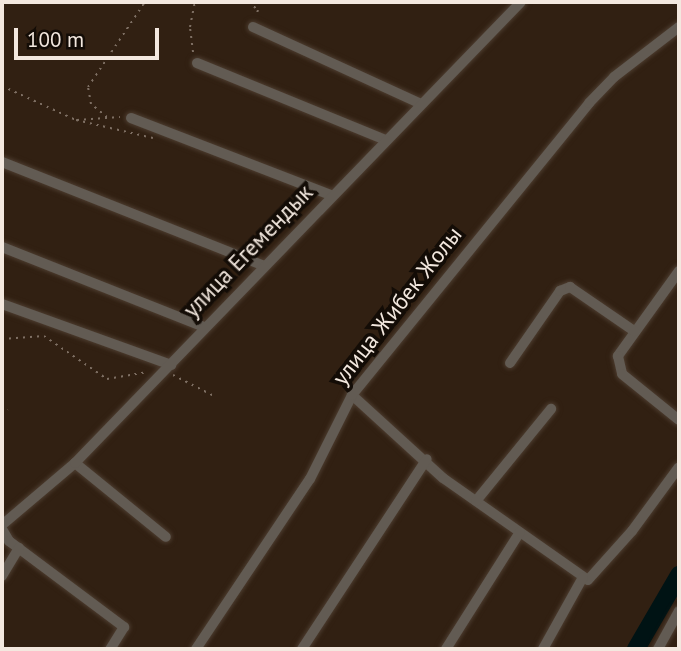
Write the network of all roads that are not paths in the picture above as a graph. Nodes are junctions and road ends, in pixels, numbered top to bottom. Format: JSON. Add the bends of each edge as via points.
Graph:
{"nodes":[{"id":1,"x":521,"y":2,"type":"edge"},
{"id":2,"x":253,"y":27,"type":"road end"},
{"id":3,"x":679,"y":27,"type":"edge"},
{"id":4,"x":197,"y":63,"type":"road end"},
{"id":5,"x":421,"y":104,"type":"junction"},
{"id":6,"x":131,"y":118,"type":"road end"},
{"id":7,"x":386,"y":140,"type":"junction"},
{"id":8,"x":2,"y":162,"type":"edge"},
{"id":9,"x":331,"y":195,"type":"junction"},
{"id":10,"x":2,"y":247,"type":"edge"},
{"id":11,"x":262,"y":265,"type":"junction"},
{"id":12,"x":679,"y":271,"type":"edge"},
{"id":13,"x":2,"y":304,"type":"edge"},
{"id":14,"x":204,"y":327,"type":"junction"},
{"id":15,"x":634,"y":331,"type":"junction"},
{"id":16,"x":510,"y":363,"type":"dead end"},
{"id":17,"x":168,"y":368,"type":"junction"},
{"id":18,"x":352,"y":395,"type":"junction"},
{"id":19,"x":551,"y":409,"type":"dead end"},
{"id":20,"x":679,"y":420,"type":"edge"},
{"id":21,"x":427,"y":459,"type":"junction"},
{"id":22,"x":75,"y":463,"type":"junction"},
{"id":23,"x":679,"y":467,"type":"edge"},
{"id":24,"x":476,"y":501,"type":"junction"},
{"id":25,"x":2,"y":527,"type":"edge"},
{"id":26,"x":520,"y":532,"type":"junction"},
{"id":27,"x":166,"y":537,"type":"dead end"},
{"id":28,"x":19,"y":548,"type":"junction"},
{"id":29,"x":2,"y":576,"type":"edge"},
{"id":30,"x":583,"y":577,"type":"junction"},
{"id":31,"x":679,"y":611,"type":"edge"},
{"id":32,"x":110,"y":649,"type":"edge"},
{"id":33,"x":196,"y":649,"type":"edge"},
{"id":34,"x":302,"y":649,"type":"edge"},
{"id":35,"x":446,"y":649,"type":"edge"},
{"id":36,"x":543,"y":649,"type":"edge"},
{"id":37,"x":657,"y":649,"type":"edge"}],
"edges":[{"from":1,"to":5,"type":"street","name":"улица Егемендык"},
{"from":2,"to":5,"type":"street"},
{"from":3,"to":18,"type":"street","name":"улица Жибек Жолы","via":[[614,77],[589,103]]},
{"from":4,"to":7,"type":"street"},
{"from":5,"to":7,"type":"street","name":"улица Егемендык"},
{"from":6,"to":9,"type":"street"},
{"from":7,"to":9,"type":"street","name":"улица Егемендык"},
{"from":8,"to":11,"type":"street"},
{"from":9,"to":11,"type":"street","name":"улица Егемендык"},
{"from":10,"to":14,"type":"street"},
{"from":11,"to":14,"type":"street","name":"улица Егемендык"},
{"from":12,"to":15,"type":"street"},
{"from":13,"to":17,"type":"street"},
{"from":14,"to":17,"type":"street","name":"улица Егемендык"},
{"from":15,"to":16,"type":"street","via":[[570,287],[560,291]]},
{"from":15,"to":20,"type":"street","via":[[618,356],[622,374]]},
{"from":17,"to":22,"type":"street","name":"улица Егемендык"},
{"from":18,"to":21,"type":"street"},
{"from":18,"to":33,"type":"street","name":"улица Жибек Жолы","via":[[310,480]]},
{"from":19,"to":24,"type":"street"},
{"from":21,"to":24,"type":"street","via":[[443,478]]},
{"from":21,"to":34,"type":"street"},
{"from":22,"to":25,"type":"street","name":"улица Егемендык"},
{"from":22,"to":27,"type":"street"},
{"from":23,"to":30,"type":"street","via":[[632,531],[588,580]]},
{"from":24,"to":26,"type":"street"},
{"from":25,"to":28,"type":"street"},
{"from":26,"to":30,"type":"street"},
{"from":26,"to":35,"type":"street"},
{"from":28,"to":29,"type":"street"},
{"from":28,"to":32,"type":"street","via":[[124,627]]},
{"from":30,"to":36,"type":"street"},
{"from":31,"to":37,"type":"street"}]}
